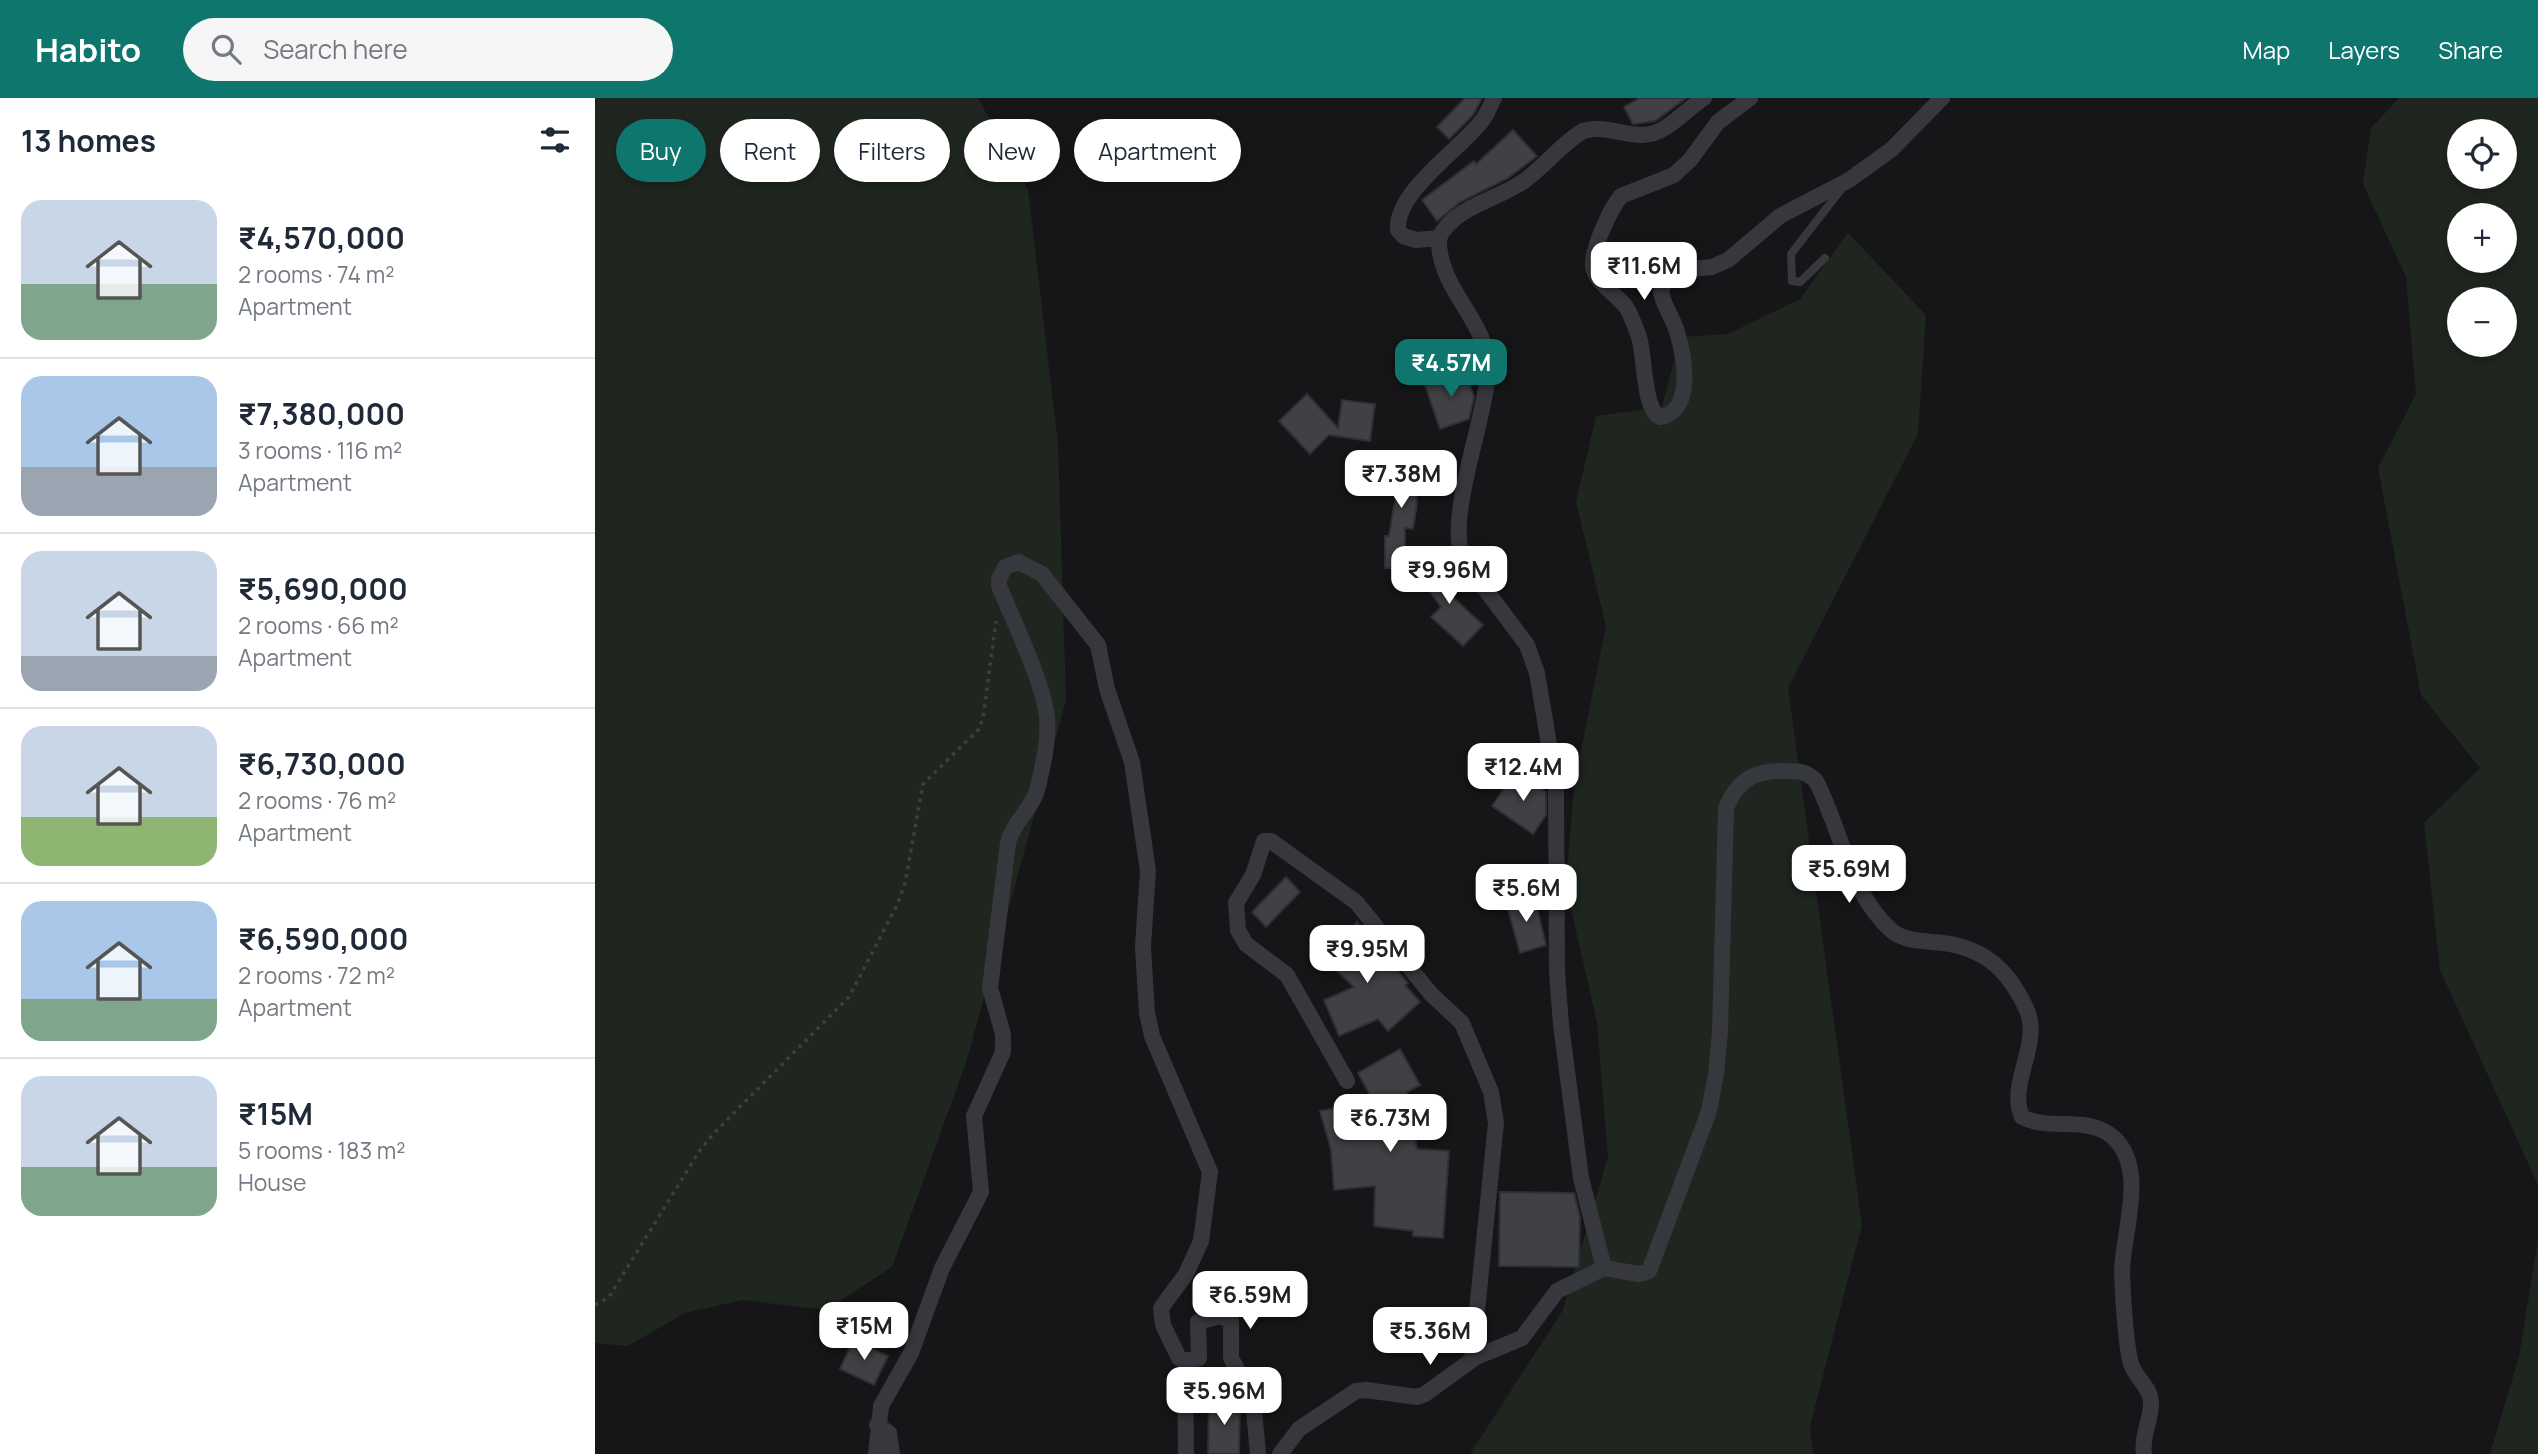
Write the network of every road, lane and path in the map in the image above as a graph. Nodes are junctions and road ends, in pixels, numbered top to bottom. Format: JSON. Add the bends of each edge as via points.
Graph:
{"nodes":[{"id":1,"x":1494,"y":98,"type":"edge"},
{"id":2,"x":1704,"y":98,"type":"edge"},
{"id":3,"x":1750,"y":98,"type":"edge"},
{"id":4,"x":1942,"y":98,"type":"edge"},
{"id":5,"x":1849,"y":180,"type":"junction"},
{"id":6,"x":1439,"y":238,"type":"junction"},
{"id":7,"x":1825,"y":258,"type":"dead end"},
{"id":8,"x":999,"y":586,"type":"junction"},
{"id":9,"x":1347,"y":1081,"type":"dead end"},
{"id":10,"x":1604,"y":1268,"type":"junction"},
{"id":11,"x":595,"y":1305,"type":"edge"},
{"id":12,"x":1472,"y":1360,"type":"junction"},
{"id":13,"x":1185,"y":1361,"type":"junction"},
{"id":14,"x":877,"y":1425,"type":"junction"},
{"id":15,"x":876,"y":1454,"type":"edge"},
{"id":16,"x":892,"y":1454,"type":"edge"},
{"id":17,"x":1186,"y":1454,"type":"edge"},
{"id":18,"x":1258,"y":1454,"type":"edge"},
{"id":19,"x":1280,"y":1454,"type":"edge"},
{"id":20,"x":2144,"y":1454,"type":"edge"}],
"edges":[{"from":1,"to":6,"type":"street","via":[[1480,124],[1400,211],[1403,236]]},
{"from":2,"to":6,"type":"street","via":[[1648,135],[1595,128],[1583,131],[1520,184],[1467,211]]},
{"from":3,"to":5,"type":"street","via":[[1718,121],[1674,175],[1621,196],[1593,260],[1595,273],[1632,319],[1655,415],[1670,415],[1682,402],[1681,351],[1661,292],[1667,275],[1728,260],[1780,216]]},
{"from":4,"to":5,"type":"street","via":[[1892,149]]},
{"from":5,"to":7,"type":"lane","via":[[1791,254],[1792,281],[1800,282]]},
{"from":6,"to":10,"type":"street","via":[[1444,268],[1480,330],[1487,360],[1459,549],[1527,645],[1554,762],[1558,1000],[1581,1178]]},
{"from":8,"to":11,"type":"path","via":[[983,718],[979,729],[923,784],[905,883],[862,975],[835,1014],[707,1141],[609,1297]]},
{"from":8,"to":13,"type":"street","via":[[1000,573],[1009,563],[1030,565],[1091,634],[1132,762],[1148,872],[1143,946],[1147,1013],[1152,1036],[1210,1172],[1196,1253],[1161,1308],[1163,1325],[1179,1358]]},
{"from":8,"to":14,"type":"street","via":[[1048,722],[1033,802],[1008,843],[990,988],[1003,1034],[1003,1052],[974,1110],[982,1172],[979,1200],[942,1268],[929,1311],[881,1406]]},
{"from":9,"to":12,"type":"street","via":[[1287,975],[1246,944],[1238,930],[1236,903],[1253,875],[1264,841],[1272,841],[1356,902],[1431,994],[1462,1023],[1474,1048],[1491,1092],[1496,1123]]},
{"from":10,"to":12,"type":"street","via":[[1557,1291],[1522,1338]]},
{"from":10,"to":20,"type":"street","via":[[1639,1274],[1649,1271],[1709,1111],[1720,1032],[1726,808],[1751,775],[1803,771],[1816,781],[1865,894],[1885,925],[1904,938],[1962,945],[1986,955],[2022,1000],[2031,1022],[2019,1093],[2022,1117],[2095,1126],[2120,1144],[2131,1189],[2122,1274],[2131,1361],[2151,1403]]},
{"from":12,"to":19,"type":"street","via":[[1417,1397],[1356,1391],[1299,1429]]},
{"from":13,"to":17,"type":"street"},
{"from":13,"to":18,"type":"street","via":[[1199,1358],[1198,1321],[1229,1318],[1233,1325],[1231,1358],[1253,1399]]},
{"from":14,"to":15,"type":"street"},
{"from":14,"to":16,"type":"street","via":[[890,1433]]}]}
